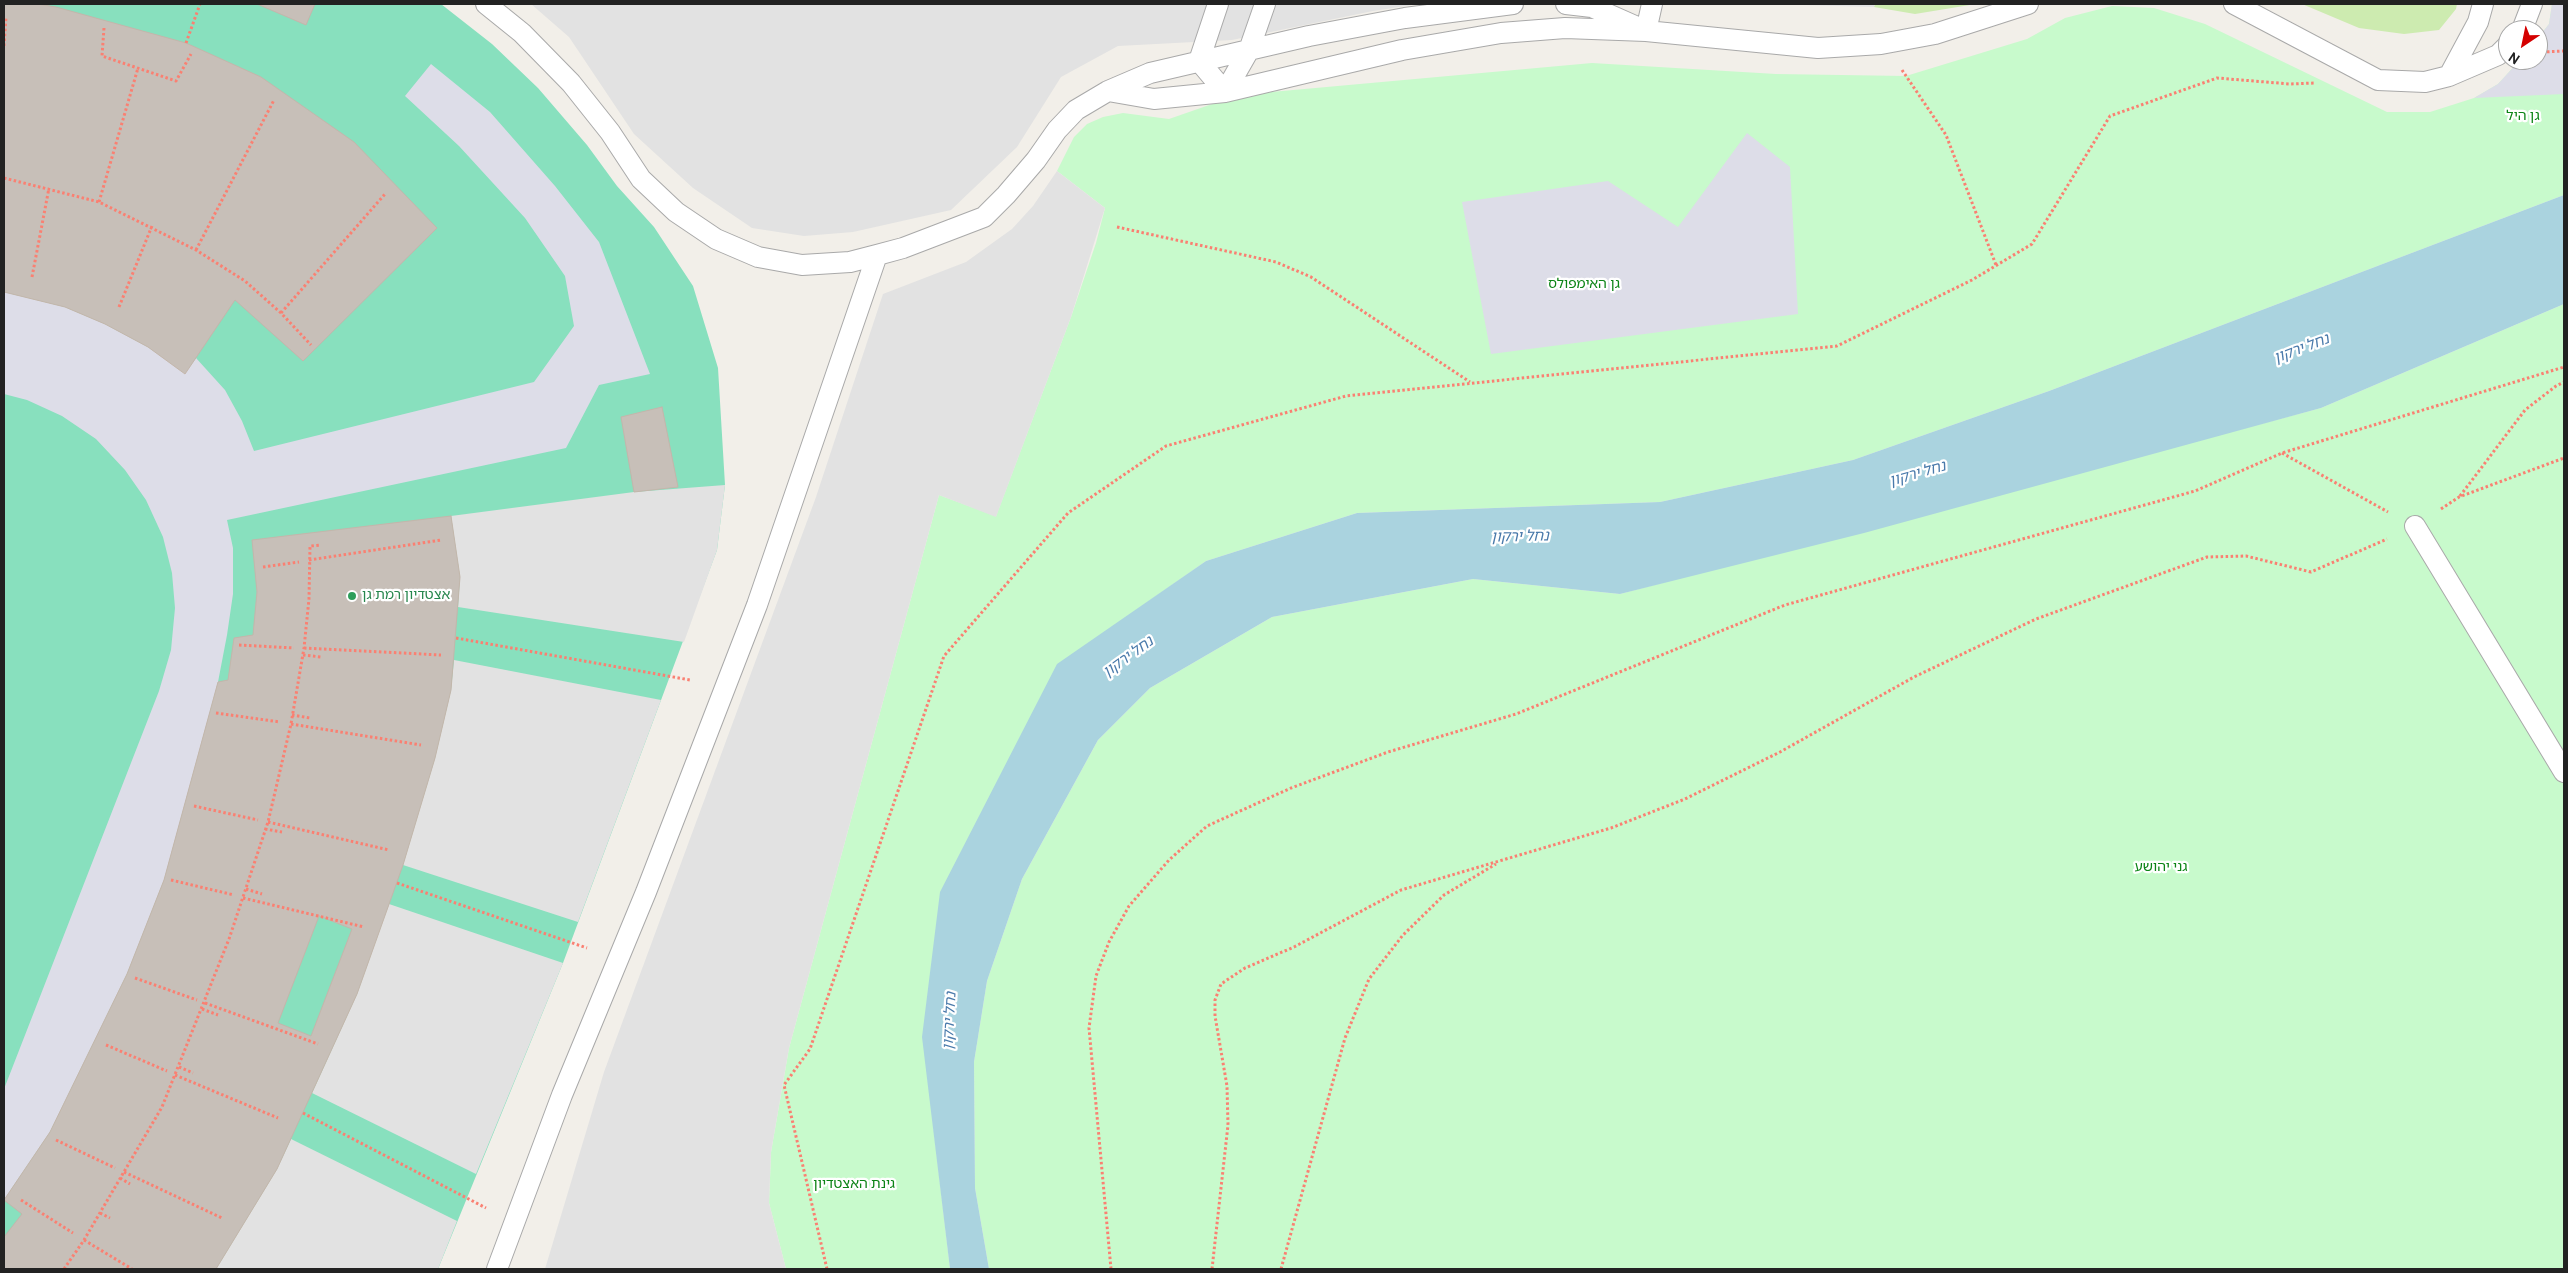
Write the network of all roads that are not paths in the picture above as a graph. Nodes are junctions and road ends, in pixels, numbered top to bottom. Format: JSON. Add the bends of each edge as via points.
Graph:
{"nodes":[{"id":1,"x":486,"y":4,"type":"edge"},
{"id":2,"x":1218,"y":4,"type":"edge"},
{"id":3,"x":1265,"y":4,"type":"edge"},
{"id":4,"x":1513,"y":4,"type":"edge"},
{"id":5,"x":1566,"y":4,"type":"edge"},
{"id":6,"x":1652,"y":4,"type":"edge"},
{"id":7,"x":2028,"y":4,"type":"edge"},
{"id":8,"x":2234,"y":4,"type":"edge"},
{"id":9,"x":2483,"y":4,"type":"edge"},
{"id":10,"x":2532,"y":4,"type":"edge"},
{"id":11,"x":2526,"y":20,"type":"edge"},
{"id":12,"x":1646,"y":32,"type":"junction"},
{"id":13,"x":1249,"y":50,"type":"junction"},
{"id":14,"x":2498,"y":55,"type":"edge"},
{"id":15,"x":1199,"y":61,"type":"junction"},
{"id":16,"x":2449,"y":76,"type":"junction"},
{"id":17,"x":1108,"y":92,"type":"junction"},
{"id":18,"x":1226,"y":92,"type":"junction"},
{"id":19,"x":877,"y":255,"type":"junction"},
{"id":20,"x":2415,"y":526,"type":"road end"},
{"id":21,"x":2564,"y":772,"type":"edge"},
{"id":22,"x":497,"y":1269,"type":"edge"}],
"edges":[{"from":1,"to":19,"type":"lane","via":[[522,33],[571,83],[610,132],[641,180],[676,212],[716,239],[758,256],[802,265],[850,262]]},
{"from":2,"to":15,"type":"lane"},
{"from":3,"to":13,"type":"lane"},
{"from":4,"to":13,"type":"lane","via":[[1404,18]]},
{"from":5,"to":12,"type":"lane","via":[[1592,7]]},
{"from":6,"to":12,"type":"lane"},
{"from":7,"to":12,"type":"lane","via":[[1935,34],[1881,44],[1818,48]]},
{"from":8,"to":16,"type":"lane","via":[[2378,80],[2425,82]]},
{"from":9,"to":16,"type":"lane","via":[[2478,22]]},
{"from":10,"to":11,"type":"lane"},
{"from":12,"to":18,"type":"lane","via":[[1565,28],[1502,33],[1402,50]]},
{"from":13,"to":15,"type":"lane"},
{"from":13,"to":18,"type":"lane"},
{"from":14,"to":16,"type":"lane"},
{"from":15,"to":17,"type":"lane","via":[[1150,73]]},
{"from":15,"to":18,"type":"lane"},
{"from":17,"to":18,"type":"lane","via":[[1154,99]]},
{"from":17,"to":19,"type":"lane","via":[[1076,110],[984,217]]},
{"from":19,"to":22,"type":"lane","via":[[757,605],[646,892],[562,1095]]},
{"from":20,"to":21,"type":"lane"}]}
